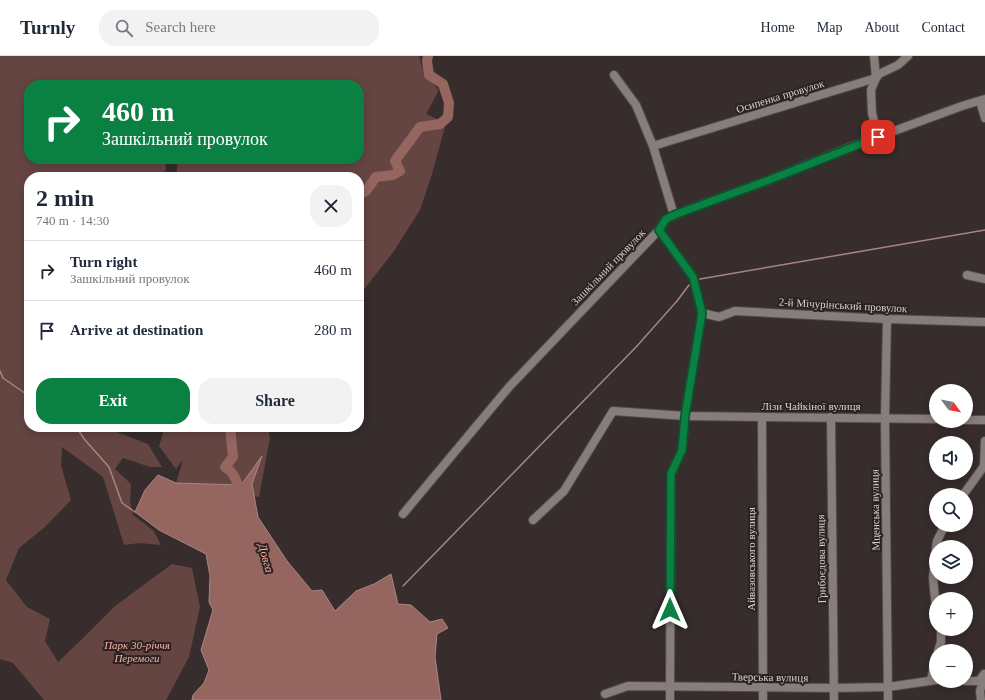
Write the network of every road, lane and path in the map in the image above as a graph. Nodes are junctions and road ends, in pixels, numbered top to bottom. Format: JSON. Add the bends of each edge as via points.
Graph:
{"nodes":[{"id":1,"x":874,"y":56,"type":"edge"},
{"id":2,"x":908,"y":56,"type":"edge"},
{"id":3,"x":614,"y":75,"type":"dead end"},
{"id":4,"x":876,"y":78,"type":"junction"},
{"id":5,"x":982,"y":100,"type":"edge"},
{"id":6,"x":985,"y":118,"type":"edge"},
{"id":7,"x":878,"y":137,"type":"junction"},
{"id":8,"x":653,"y":146,"type":"junction"},
{"id":9,"x":674,"y":215,"type":"junction"},
{"id":10,"x":659,"y":230,"type":"junction"},
{"id":11,"x":967,"y":275,"type":"dead end"},
{"id":12,"x":985,"y":279,"type":"edge"},
{"id":13,"x":702,"y":313,"type":"junction"},
{"id":14,"x":886,"y":319,"type":"junction"},
{"id":15,"x":985,"y":322,"type":"edge"},
{"id":16,"x":685,"y":416,"type":"junction"},
{"id":17,"x":762,"y":417,"type":"junction"},
{"id":18,"x":831,"y":417,"type":"junction"},
{"id":19,"x":885,"y":418,"type":"junction"},
{"id":20,"x":929,"y":419,"type":"edge"},
{"id":21,"x":973,"y":420,"type":"edge"},
{"id":22,"x":985,"y":420,"type":"edge"},
{"id":23,"x":985,"y":442,"type":"edge"},
{"id":24,"x":969,"y":488,"type":"edge"},
{"id":25,"x":403,"y":514,"type":"dead end"},
{"id":26,"x":533,"y":520,"type":"dead end"},
{"id":27,"x":985,"y":674,"type":"edge"},
{"id":28,"x":929,"y":681,"type":"edge"},
{"id":29,"x":973,"y":681,"type":"edge"},
{"id":30,"x":670,"y":686,"type":"junction"},
{"id":31,"x":888,"y":687,"type":"junction"},
{"id":32,"x":763,"y":688,"type":"junction"},
{"id":33,"x":834,"y":688,"type":"junction"},
{"id":34,"x":605,"y":694,"type":"dead end"},
{"id":35,"x":670,"y":700,"type":"edge"},
{"id":36,"x":763,"y":700,"type":"edge"},
{"id":37,"x":834,"y":700,"type":"edge"},
{"id":38,"x":888,"y":700,"type":"edge"},
{"id":39,"x":981,"y":700,"type":"edge"}],
"edges":[{"from":1,"to":4,"type":"street"},
{"from":2,"to":4,"type":"street","name":"Осипенка провулок"},
{"from":3,"to":8,"type":"street","via":[[636,104]]},
{"from":4,"to":7,"type":"street","via":[[870,90]]},
{"from":4,"to":8,"type":"street","name":"Осипенка провулок"},
{"from":5,"to":6,"type":"street"},
{"from":5,"to":7,"type":"street","name":"Зашкільний провулок"},
{"from":7,"to":9,"type":"street","name":"Зашкільний провулок"},
{"from":8,"to":9,"type":"street"},
{"from":9,"to":10,"type":"street","name":"Зашкільний провулок","via":[[666,219]]},
{"from":10,"to":13,"type":"street","via":[[693,277]]},
{"from":10,"to":25,"type":"street","name":"Зашкільний провулок","via":[[509,387]]},
{"from":11,"to":12,"type":"street"},
{"from":13,"to":14,"type":"street","name":"2-й Мічурінський провулок","via":[[719,317],[734,311]]},
{"from":13,"to":16,"type":"street"},
{"from":14,"to":15,"type":"street","name":"2-й Мічурінський провулок"},
{"from":14,"to":19,"type":"street","name":"Мценська вулиця"},
{"from":16,"to":17,"type":"street","name":"Лізи Чайкіної вулиця"},
{"from":16,"to":26,"type":"street","name":"Лізи Чайкіної вулиця","via":[[613,411],[564,491]]},
{"from":16,"to":30,"type":"street","via":[[682,450],[671,474]]},
{"from":17,"to":18,"type":"street","name":"Лізи Чайкіної вулиця"},
{"from":17,"to":32,"type":"street","name":"Айвазовського вулиця"},
{"from":18,"to":19,"type":"street","name":"Лізи Чайкіної вулиця"},
{"from":18,"to":33,"type":"street","name":"Грибоєдова вулиця"},
{"from":19,"to":20,"type":"street","name":"Лізи Чайкіної вулиця"},
{"from":19,"to":31,"type":"street","name":"Мценська вулиця"},
{"from":21,"to":22,"type":"street"},
{"from":23,"to":24,"type":"street","via":[[984,466]]},
{"from":27,"to":29,"type":"street","via":[[979,681]]},
{"from":27,"to":39,"type":"street","via":[[980,691]]},
{"from":28,"to":31,"type":"street","name":"Тверська вулиця"},
{"from":30,"to":32,"type":"street","name":"Тверська вулиця"},
{"from":30,"to":34,"type":"street","name":"Тверська вулиця","via":[[628,686]]},
{"from":30,"to":35,"type":"street"},
{"from":31,"to":33,"type":"street","name":"Тверська вулиця"},
{"from":31,"to":38,"type":"street","name":"Мценська вулиця"},
{"from":32,"to":33,"type":"street","name":"Тверська вулиця"},
{"from":32,"to":36,"type":"street","name":"Айвазовського вулиця"},
{"from":33,"to":37,"type":"street","name":"Грибоєдова вулиця"}]}
